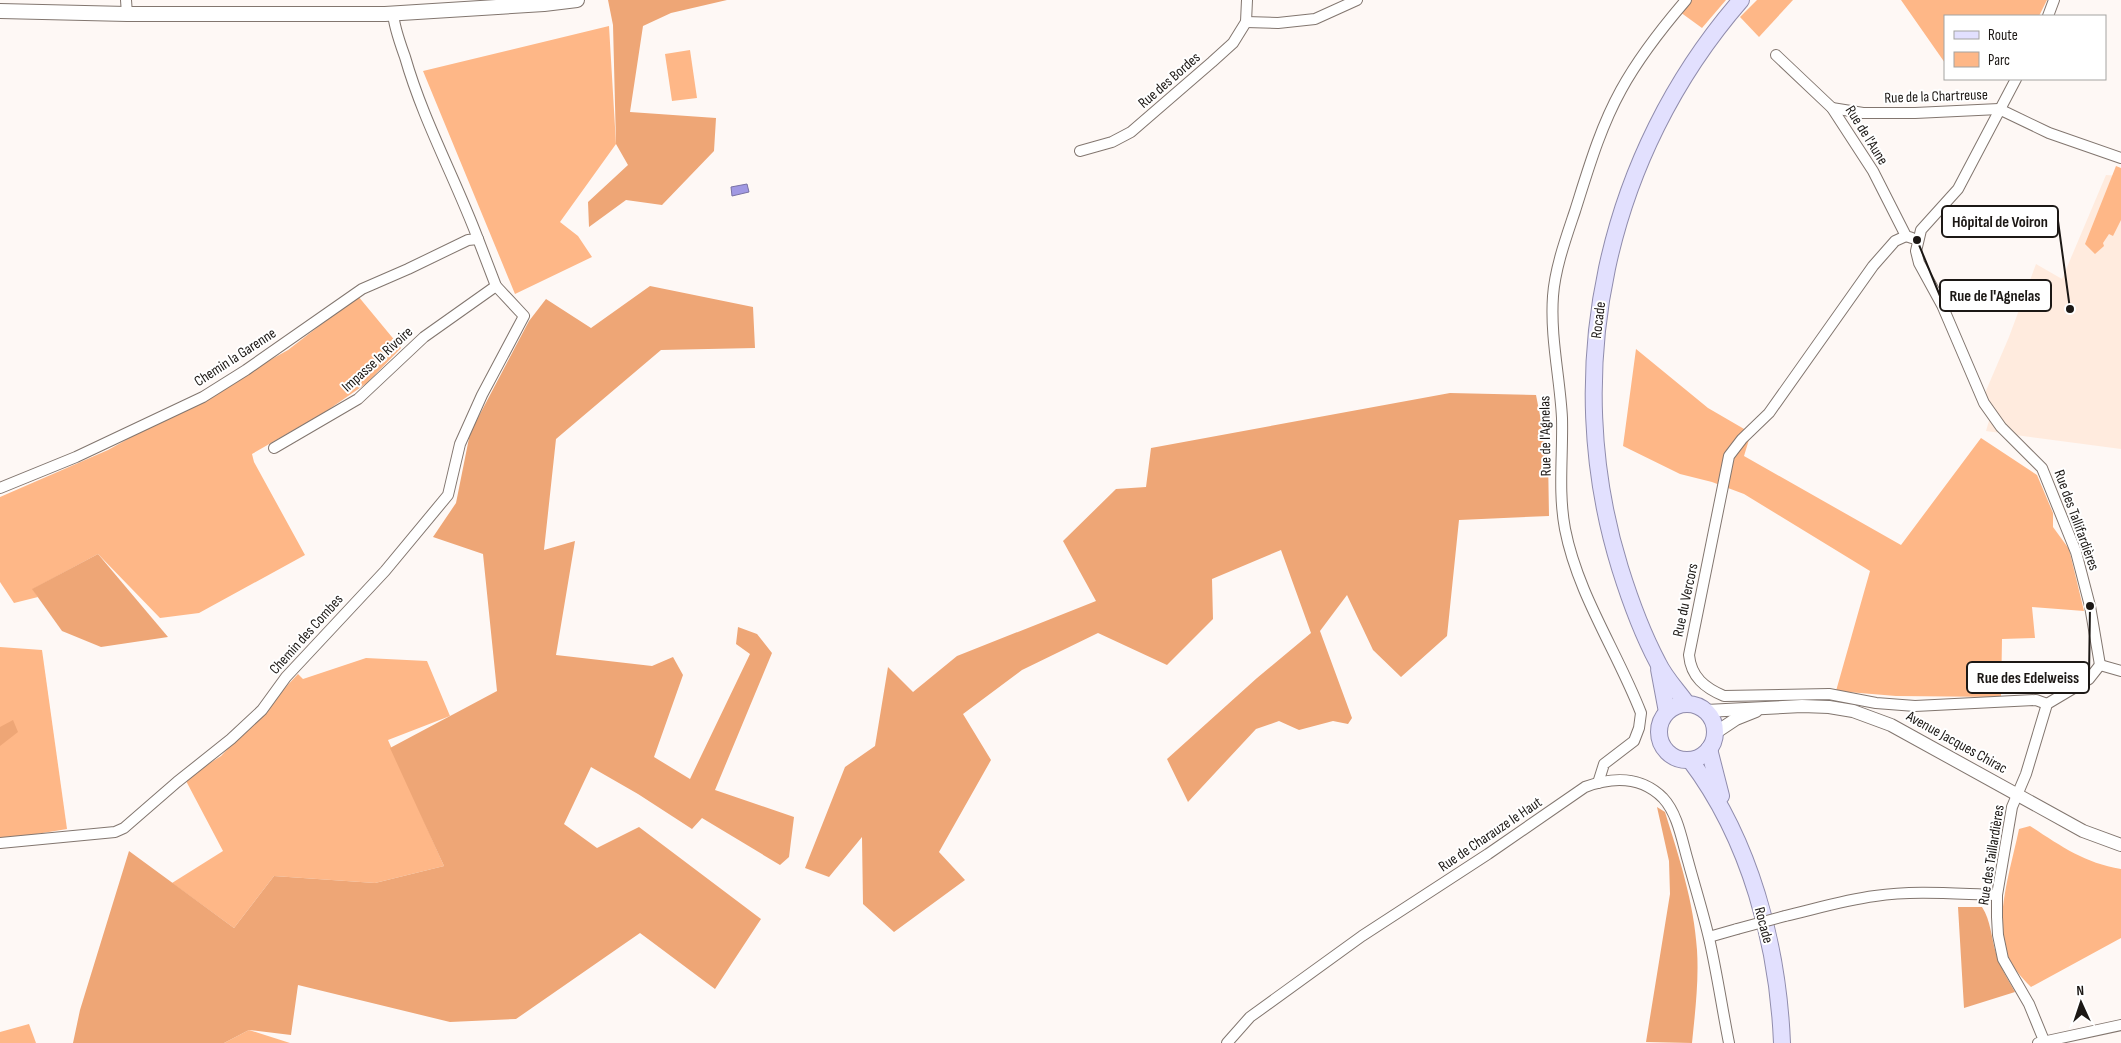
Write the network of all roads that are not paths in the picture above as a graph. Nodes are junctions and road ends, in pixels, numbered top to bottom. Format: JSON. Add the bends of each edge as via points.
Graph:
{"nodes":[{"id":1,"x":126,"y":0,"type":"edge"},
{"id":2,"x":577,"y":0,"type":"edge"},
{"id":3,"x":1247,"y":0,"type":"edge"},
{"id":4,"x":1357,"y":0,"type":"edge"},
{"id":5,"x":1686,"y":0,"type":"edge"},
{"id":6,"x":1741,"y":0,"type":"edge"},
{"id":7,"x":2054,"y":0,"type":"edge"},
{"id":8,"x":0,"y":11,"type":"edge"},
{"id":9,"x":389,"y":13,"type":"junction"},
{"id":10,"x":127,"y":14,"type":"junction"},
{"id":11,"x":2048,"y":15,"type":"edge"},
{"id":12,"x":1246,"y":22,"type":"junction"},
{"id":13,"x":1776,"y":55,"type":"dead end"},
{"id":14,"x":2015,"y":80,"type":"edge"},
{"id":15,"x":1832,"y":108,"type":"junction"},
{"id":16,"x":1999,"y":109,"type":"junction"},
{"id":17,"x":1080,"y":151,"type":"dead end"},
{"id":18,"x":2121,"y":158,"type":"edge"},
{"id":19,"x":1906,"y":236,"type":"junction"},
{"id":20,"x":478,"y":239,"type":"junction"},
{"id":21,"x":1917,"y":240,"type":"junction"},
{"id":22,"x":496,"y":286,"type":"junction"},
{"id":23,"x":274,"y":448,"type":"dead end"},
{"id":24,"x":0,"y":488,"type":"edge"},
{"id":25,"x":1659,"y":665,"type":"junction"},
{"id":26,"x":2100,"y":665,"type":"junction"},
{"id":27,"x":2121,"y":672,"type":"edge"},
{"id":28,"x":1687,"y":704,"type":"junction"},
{"id":29,"x":2047,"y":704,"type":"junction"},
{"id":30,"x":1766,"y":708,"type":"junction"},
{"id":31,"x":1706,"y":711,"type":"junction"},
{"id":32,"x":1667,"y":712,"type":"junction"},
{"id":33,"x":1716,"y":733,"type":"junction"},
{"id":34,"x":1710,"y":749,"type":"junction"},
{"id":35,"x":1690,"y":760,"type":"junction"},
{"id":36,"x":1598,"y":783,"type":"junction"},
{"id":37,"x":2017,"y":794,"type":"junction"},
{"id":38,"x":1725,"y":812,"type":"junction"},
{"id":39,"x":0,"y":842,"type":"edge"},
{"id":40,"x":2121,"y":845,"type":"edge"},
{"id":41,"x":1997,"y":895,"type":"junction"},
{"id":42,"x":1709,"y":937,"type":"junction"},
{"id":43,"x":2120,"y":1025,"type":"edge"},
{"id":44,"x":2042,"y":1042,"type":"edge"},
{"id":45,"x":1227,"y":1043,"type":"edge"},
{"id":46,"x":1729,"y":1043,"type":"edge"},
{"id":47,"x":1782,"y":1043,"type":"edge"}],
"edges":[{"from":1,"to":10,"type":"street"},
{"from":2,"to":9,"type":"main road"},
{"from":3,"to":12,"type":"street","name":"Rue des Bordes"},
{"from":4,"to":12,"type":"street","via":[[1315,19]]},
{"from":5,"to":36,"type":"street","name":"Rue de l'Agnelas","via":[[1657,34],[1608,115],[1569,229],[1553,296],[1562,410],[1560,473],[1565,530],[1593,612],[1641,713],[1640,728],[1634,741],[1604,764]]},
{"from":6,"to":25,"type":"main road","name":"Rocade","via":[[1688,70],[1645,148],[1611,247],[1596,335],[1594,412],[1604,508],[1628,592]]},
{"from":7,"to":11,"type":"street"},
{"from":8,"to":10,"type":"main road"},
{"from":9,"to":10,"type":"main road"},
{"from":9,"to":20,"type":"street","via":[[438,148]]},
{"from":12,"to":17,"type":"street","name":"Rue des Bordes","via":[[1233,43],[1131,132],[1112,142]]},
{"from":13,"to":15,"type":"street","name":"Rue de l'Aune"},
{"from":14,"to":16,"type":"street"},
{"from":15,"to":16,"type":"street","name":"Rue de la Chartreuse","via":[[1863,113],[1916,114]]},
{"from":15,"to":19,"type":"street","name":"Rue de l'Aune","via":[[1873,171]]},
{"from":16,"to":18,"type":"street","name":"Rue de la Chartreuse","via":[[2049,133]]},
{"from":16,"to":21,"type":"street","via":[[1958,189],[1921,230]]},
{"from":19,"to":21,"type":"street"},
{"from":19,"to":29,"type":"street","name":"Rue du Vercors","via":[[1895,242],[1873,266],[1769,413],[1729,456],[1689,655],[1690,666],[1708,690],[1724,696],[1829,694],[1915,706],[2036,700]]},
{"from":20,"to":22,"type":"street"},
{"from":20,"to":24,"type":"street","name":"Chemin la Garenne","via":[[468,240],[362,289],[204,397],[76,457]]},
{"from":21,"to":26,"type":"street","name":"Rue des Tallifardières","via":[[1919,263],[1942,305],[1984,403],[2002,427],[2042,468],[2076,552]]},
{"from":22,"to":23,"type":"street","name":"Impasse la Rivoire","via":[[424,337],[358,399]]},
{"from":22,"to":39,"type":"street","name":"Chemin des Combes","via":[[524,316],[460,444],[448,495],[384,571],[286,677],[262,710],[124,828],[115,832]]},
{"from":25,"to":28,"type":"main road","name":"Rocade"},
{"from":25,"to":32,"type":"main road","name":"Rocade"},
{"from":26,"to":27,"type":"street"},
{"from":26,"to":29,"type":"street","via":[[2089,679]]},
{"from":28,"to":31,"type":"main road"},
{"from":28,"to":32,"type":"main road"},
{"from":29,"to":37,"type":"street","name":"Rue des Taillardières"},
{"from":30,"to":31,"type":"street","name":"Avenue Jacques Chirac"},
{"from":30,"to":33,"type":"street","name":"Avenue Jacques Chirac","via":[[1736,719]]},
{"from":30,"to":37,"type":"street","name":"Avenue Jacques Chirac","via":[[1828,707],[1853,711],[1891,725]]},
{"from":31,"to":33,"type":"main road","via":[[1712,717]]},
{"from":32,"to":35,"type":"main road","via":[[1659,727],[1662,744],[1674,756]]},
{"from":33,"to":34,"type":"main road"},
{"from":34,"to":35,"type":"main road"},
{"from":34,"to":38,"type":"main road","name":"Rocade"},
{"from":35,"to":38,"type":"main road","name":"Rocade"},
{"from":36,"to":42,"type":"street","name":"Rue de Charauze le Haut","via":[[1634,782],[1652,789],[1664,799],[1677,823]]},
{"from":36,"to":45,"type":"street","name":"Rue de Charauze le Haut","via":[[1585,788],[1362,936],[1250,1017]]},
{"from":37,"to":40,"type":"street","name":"Avenue Jacques Chirac","via":[[2082,831]]},
{"from":37,"to":41,"type":"street","name":"Rue des Taillardières"},
{"from":38,"to":47,"type":"main road","name":"Rocade","via":[[1751,878],[1768,937]]},
{"from":41,"to":42,"type":"street","bridge":true,"via":[[1921,893],[1876,896]]},
{"from":41,"to":44,"type":"street","name":"Rue des Taillardières","via":[[1998,935],[2003,959],[2030,1004]]},
{"from":42,"to":46,"type":"street","name":"Rue de Charauze le Haut"},
{"from":43,"to":44,"type":"street"}]}
